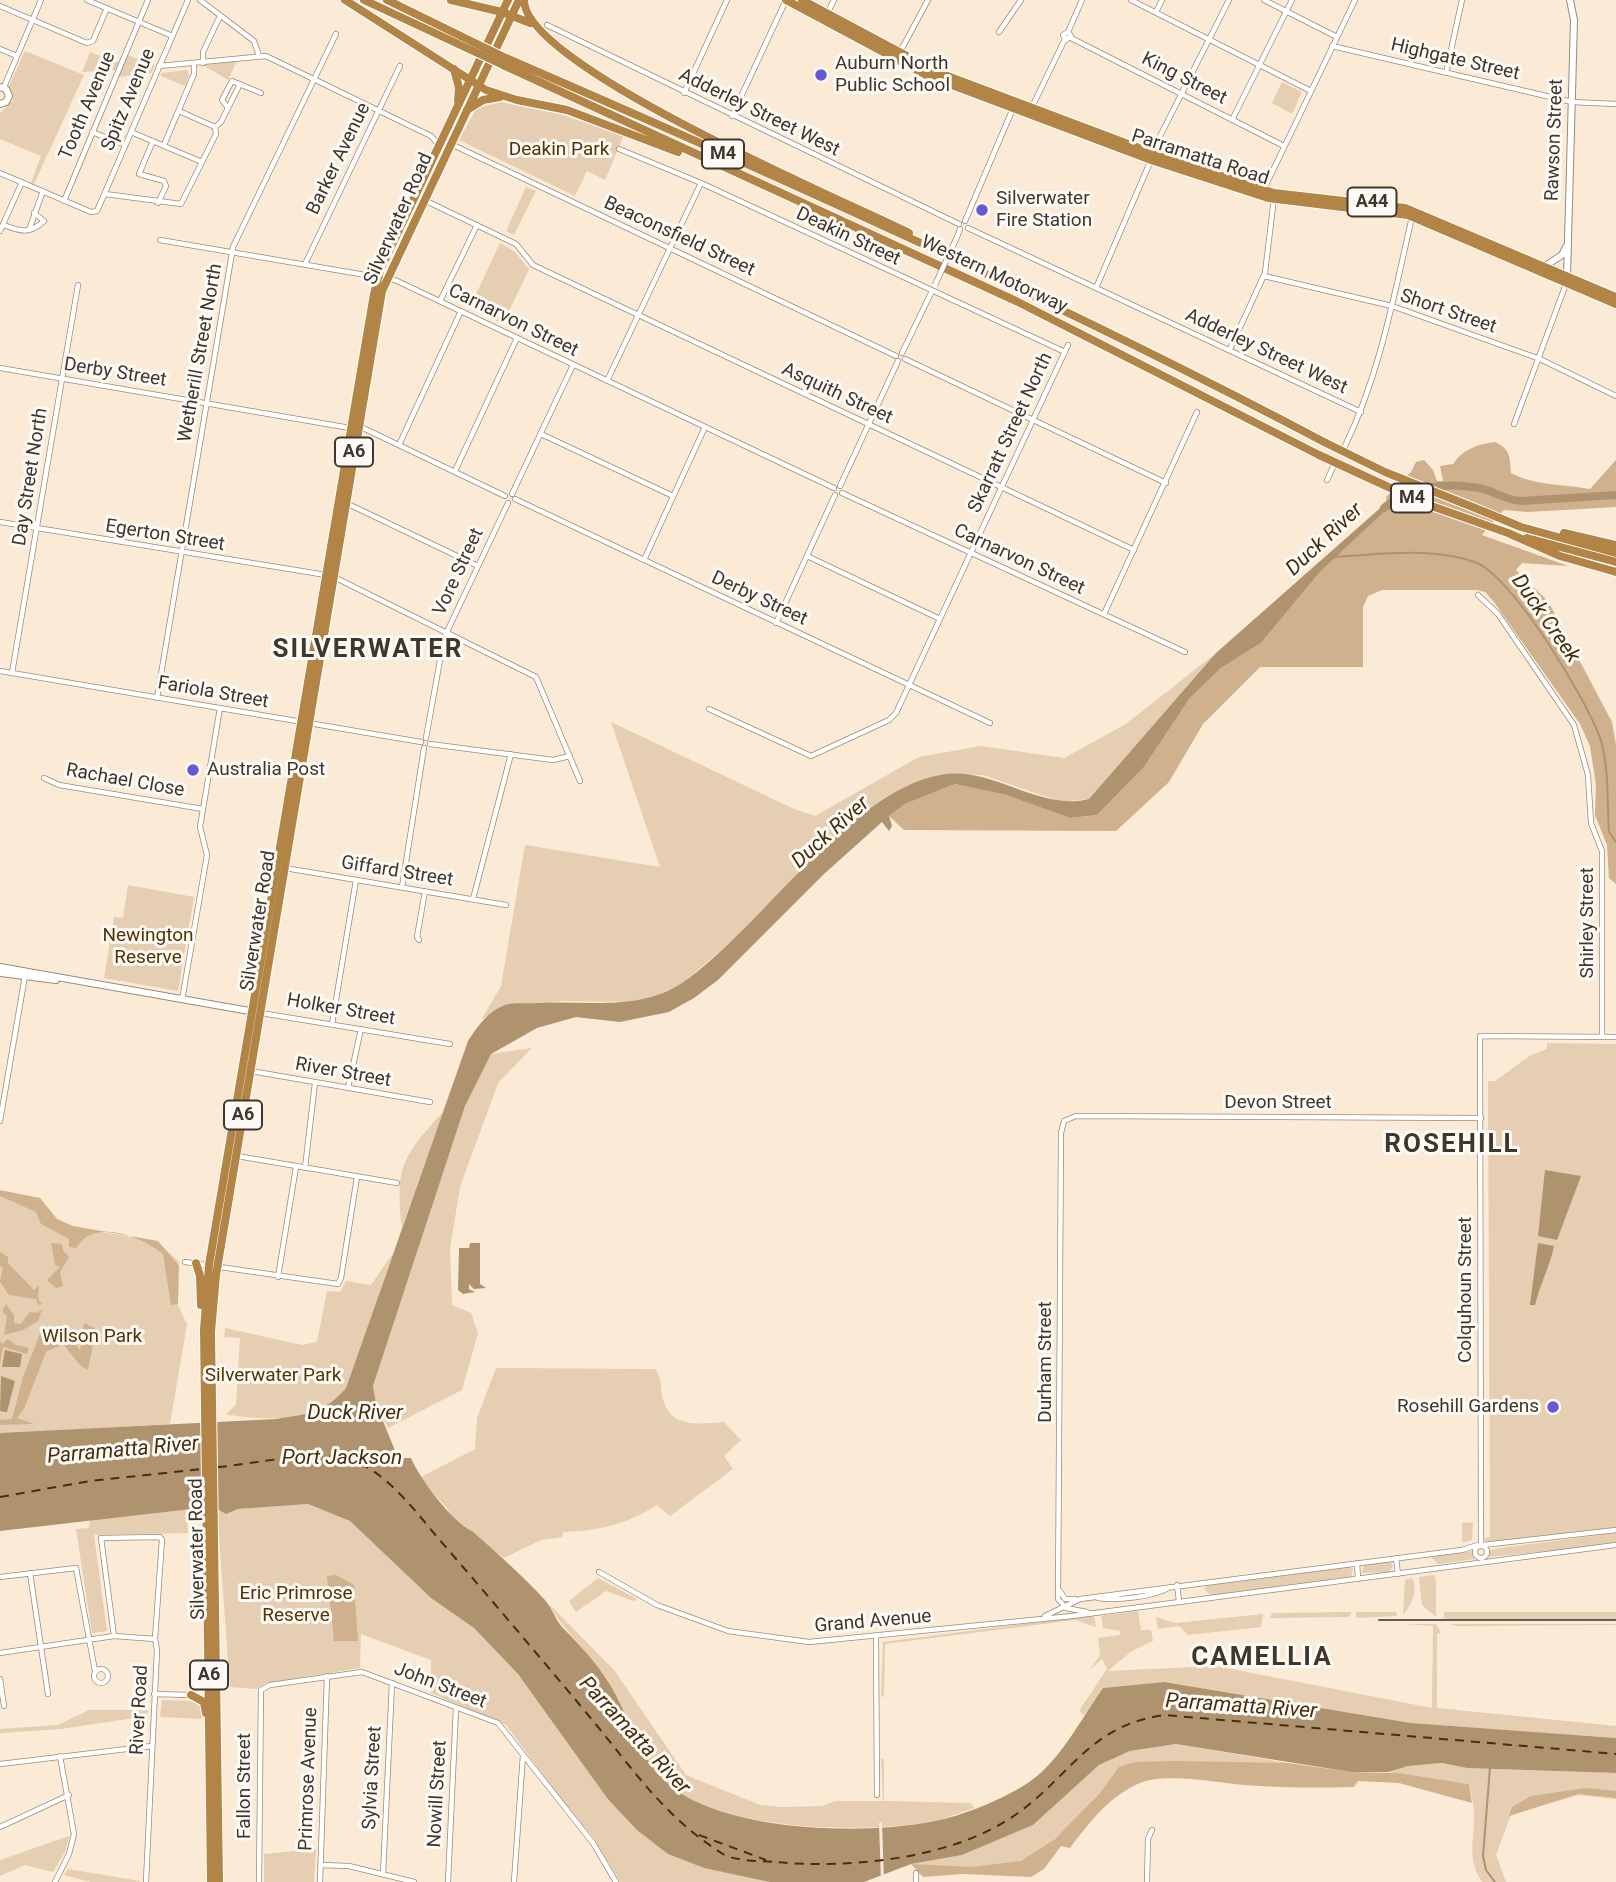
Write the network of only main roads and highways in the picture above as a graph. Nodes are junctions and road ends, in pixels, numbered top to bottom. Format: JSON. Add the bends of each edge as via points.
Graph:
{"nodes":[{"id":1,"x":345,"y":0,"type":"edge"},
{"id":2,"x":364,"y":0,"type":"edge"},
{"id":3,"x":387,"y":0,"type":"edge"},
{"id":4,"x":451,"y":0,"type":"edge"},
{"id":5,"x":460,"y":0,"type":"edge"},
{"id":6,"x":505,"y":0,"type":"edge"},
{"id":7,"x":519,"y":0,"type":"edge"},
{"id":8,"x":524,"y":0,"type":"edge"},
{"id":9,"x":786,"y":0,"type":"edge"},
{"id":10,"x":802,"y":0,"type":"edge"},
{"id":11,"x":1570,"y":0,"type":"edge"},
{"id":12,"x":502,"y":12,"type":"junction"},
{"id":13,"x":512,"y":14,"type":"junction"},
{"id":14,"x":543,"y":26,"type":"junction"},
{"id":15,"x":473,"y":46,"type":"junction"},
{"id":16,"x":898,"y":56,"type":"junction"},
{"id":17,"x":505,"y":61,"type":"junction"},
{"id":18,"x":454,"y":69,"type":"junction"},
{"id":19,"x":470,"y":82,"type":"junction"},
{"id":20,"x":479,"y":86,"type":"junction"},
{"id":21,"x":2,"y":87,"type":"edge"},
{"id":22,"x":503,"y":97,"type":"junction"},
{"id":23,"x":0,"y":104,"type":"edge"},
{"id":24,"x":1015,"y":105,"type":"junction"},
{"id":25,"x":467,"y":110,"type":"junction"},
{"id":26,"x":456,"y":111,"type":"junction"},
{"id":27,"x":1151,"y":157,"type":"junction"},
{"id":28,"x":705,"y":160,"type":"junction"},
{"id":29,"x":1274,"y":196,"type":"junction"},
{"id":30,"x":1567,"y":245,"type":"junction"},
{"id":31,"x":939,"y":250,"type":"junction"},
{"id":32,"x":1545,"y":266,"type":"junction"},
{"id":33,"x":382,"y":277,"type":"junction"},
{"id":34,"x":1567,"y":279,"type":"junction"},
{"id":35,"x":1616,"y":297,"type":"edge"},
{"id":36,"x":1616,"y":304,"type":"edge"},
{"id":37,"x":354,"y":427,"type":"junction"},
{"id":38,"x":1523,"y":525,"type":"junction"},
{"id":39,"x":1508,"y":533,"type":"junction"},
{"id":40,"x":1616,"y":545,"type":"edge"},
{"id":41,"x":1616,"y":553,"type":"edge"},
{"id":42,"x":1616,"y":562,"type":"edge"},
{"id":43,"x":1616,"y":572,"type":"edge"},
{"id":44,"x":329,"y":575,"type":"junction"},
{"id":45,"x":305,"y":722,"type":"junction"},
{"id":46,"x":0,"y":967,"type":"edge"},
{"id":47,"x":0,"y":974,"type":"edge"},
{"id":48,"x":25,"y":974,"type":"junction"},
{"id":49,"x":256,"y":1012,"type":"junction"},
{"id":50,"x":196,"y":1263,"type":"road end"},
{"id":51,"x":213,"y":1266,"type":"junction"},
{"id":52,"x":207,"y":1330,"type":"junction"},
{"id":53,"x":210,"y":1530,"type":"junction"},
{"id":54,"x":209,"y":1671,"type":"junction"},
{"id":55,"x":209,"y":1754,"type":"junction"},
{"id":56,"x":211,"y":1882,"type":"edge"},
{"id":57,"x":219,"y":1882,"type":"edge"}],
"edges":[{"from":1,"to":18,"type":"highway"},
{"from":2,"to":15,"type":"highway","name":"Western Motorway","number":"M4"},
{"from":3,"to":15,"type":"highway","name":"Western Motorway","number":"M4"},
{"from":4,"to":12,"type":"highway"},
{"from":5,"to":6,"type":"highway","via":[[490,6]]},
{"from":6,"to":12,"type":"highway","name":"Silverwater Road","number":"A6"},
{"from":7,"to":13,"type":"highway","name":"Silverwater Road","number":"A6"},
{"from":8,"to":14,"type":"highway","number":"M4","via":[[526,14]]},
{"from":9,"to":16,"type":"highway","name":"Parramatta Road","number":"A44"},
{"from":10,"to":16,"type":"highway","name":"Parramatta Road","number":"A44"},
{"from":11,"to":30,"type":"main road","name":"Rawson Street","via":[[1574,20]]},
{"from":12,"to":13,"type":"highway"},
{"from":12,"to":19,"type":"highway","name":"Silverwater Road","number":"A6"},
{"from":13,"to":14,"type":"highway","number":"M4"},
{"from":13,"to":20,"type":"highway","name":"Silverwater Road","number":"A6"},
{"from":14,"to":31,"type":"highway","number":"M4","via":[[606,80],[657,111]]},
{"from":15,"to":17,"type":"highway","name":"Western Motorway","number":"M4","bridge":true},
{"from":16,"to":24,"type":"highway","name":"Parramatta Road","number":"A44"},
{"from":17,"to":28,"type":"highway","name":"Western Motorway","number":"M4"},
{"from":17,"to":31,"type":"highway","name":"Western Motorway","number":"M4"},
{"from":18,"to":19,"type":"highway"},
{"from":18,"to":26,"type":"highway","via":[[459,91]]},
{"from":19,"to":20,"type":"highway"},
{"from":19,"to":26,"type":"highway","name":"Silverwater Road","number":"A6"},
{"from":20,"to":22,"type":"highway"},
{"from":20,"to":25,"type":"highway","name":"Silverwater Road","number":"A6"},
{"from":21,"to":23,"type":"main road","via":[[9,96]]},
{"from":22,"to":25,"type":"highway","via":[[483,100]]},
{"from":22,"to":28,"type":"highway","via":[[567,110]]},
{"from":24,"to":27,"type":"highway","name":"Parramatta Road","number":"A44"},
{"from":24,"to":27,"type":"highway","name":"Parramatta Road","number":"A44"},
{"from":25,"to":33,"type":"highway","name":"Silverwater Road","number":"A6"},
{"from":26,"to":33,"type":"highway","name":"Silverwater Road","number":"A6"},
{"from":27,"to":29,"type":"highway","name":"Parramatta Road","number":"A44"},
{"from":28,"to":39,"type":"highway","name":"Western Motorway","number":"M4","bridge":true,"via":[[1016,301],[1319,455],[1423,503]]},
{"from":29,"to":32,"type":"highway","name":"Parramatta Road","number":"A44","via":[[1405,208]]},
{"from":29,"to":34,"type":"highway","name":"Parramatta Road","number":"A44","via":[[1412,217]]},
{"from":30,"to":32,"type":"main road","via":[[1562,255]]},
{"from":30,"to":34,"type":"main road","name":"Rawson Street"},
{"from":31,"to":38,"type":"highway","name":"Western Motorway","number":"M4","bridge":true,"via":[[1385,472]]},
{"from":32,"to":34,"type":"highway","name":"Parramatta Road","number":"A44"},
{"from":33,"to":37,"type":"highway","name":"Silverwater Road","number":"A6"},
{"from":34,"to":35,"type":"highway","name":"Parramatta Road","number":"A44"},
{"from":34,"to":36,"type":"highway","name":"Parramatta Road","number":"A44"},
{"from":37,"to":44,"type":"highway","name":"Silverwater Road","number":"A6"},
{"from":37,"to":44,"type":"highway","name":"Silverwater Road","number":"A6","via":[[346,502]]},
{"from":38,"to":40,"type":"highway","name":"Western Motorway","number":"M4"},
{"from":38,"to":41,"type":"highway","name":"Western Motorway","number":"M4"},
{"from":39,"to":42,"type":"highway","name":"Western Motorway","number":"M4"},
{"from":39,"to":43,"type":"highway","number":"M4","via":[[1560,556]]},
{"from":44,"to":45,"type":"highway","name":"Silverwater Road","number":"A6"},
{"from":45,"to":49,"type":"highway","name":"Silverwater Road","number":"A6"},
{"from":45,"to":49,"type":"highway","name":"Silverwater Road","number":"A6","via":[[284,868]]},
{"from":46,"to":48,"type":"main road","name":"Holker Street"},
{"from":47,"to":48,"type":"main road","name":"Holker Street"},
{"from":48,"to":49,"type":"main road","name":"Holker Street"},
{"from":49,"to":51,"type":"highway","name":"Silverwater Road","number":"A6"},
{"from":49,"to":51,"type":"highway","name":"Silverwater Road","number":"A6","via":[[236,1156]]},
{"from":50,"to":52,"type":"highway"},
{"from":51,"to":52,"type":"highway","name":"Silverwater Road","number":"A6"},
{"from":52,"to":53,"type":"highway","name":"Silverwater Road","number":"A6"},
{"from":53,"to":54,"type":"highway","name":"Silverwater Road","number":"A6"},
{"from":53,"to":57,"type":"highway","name":"Silverwater Road","number":"A6"},
{"from":54,"to":55,"type":"highway","name":"Silverwater Road","number":"A6"},
{"from":54,"to":55,"type":"highway","via":[[203,1687],[191,1695],[205,1706]]},
{"from":55,"to":56,"type":"highway","name":"Silverwater Road","number":"A6"}]}
